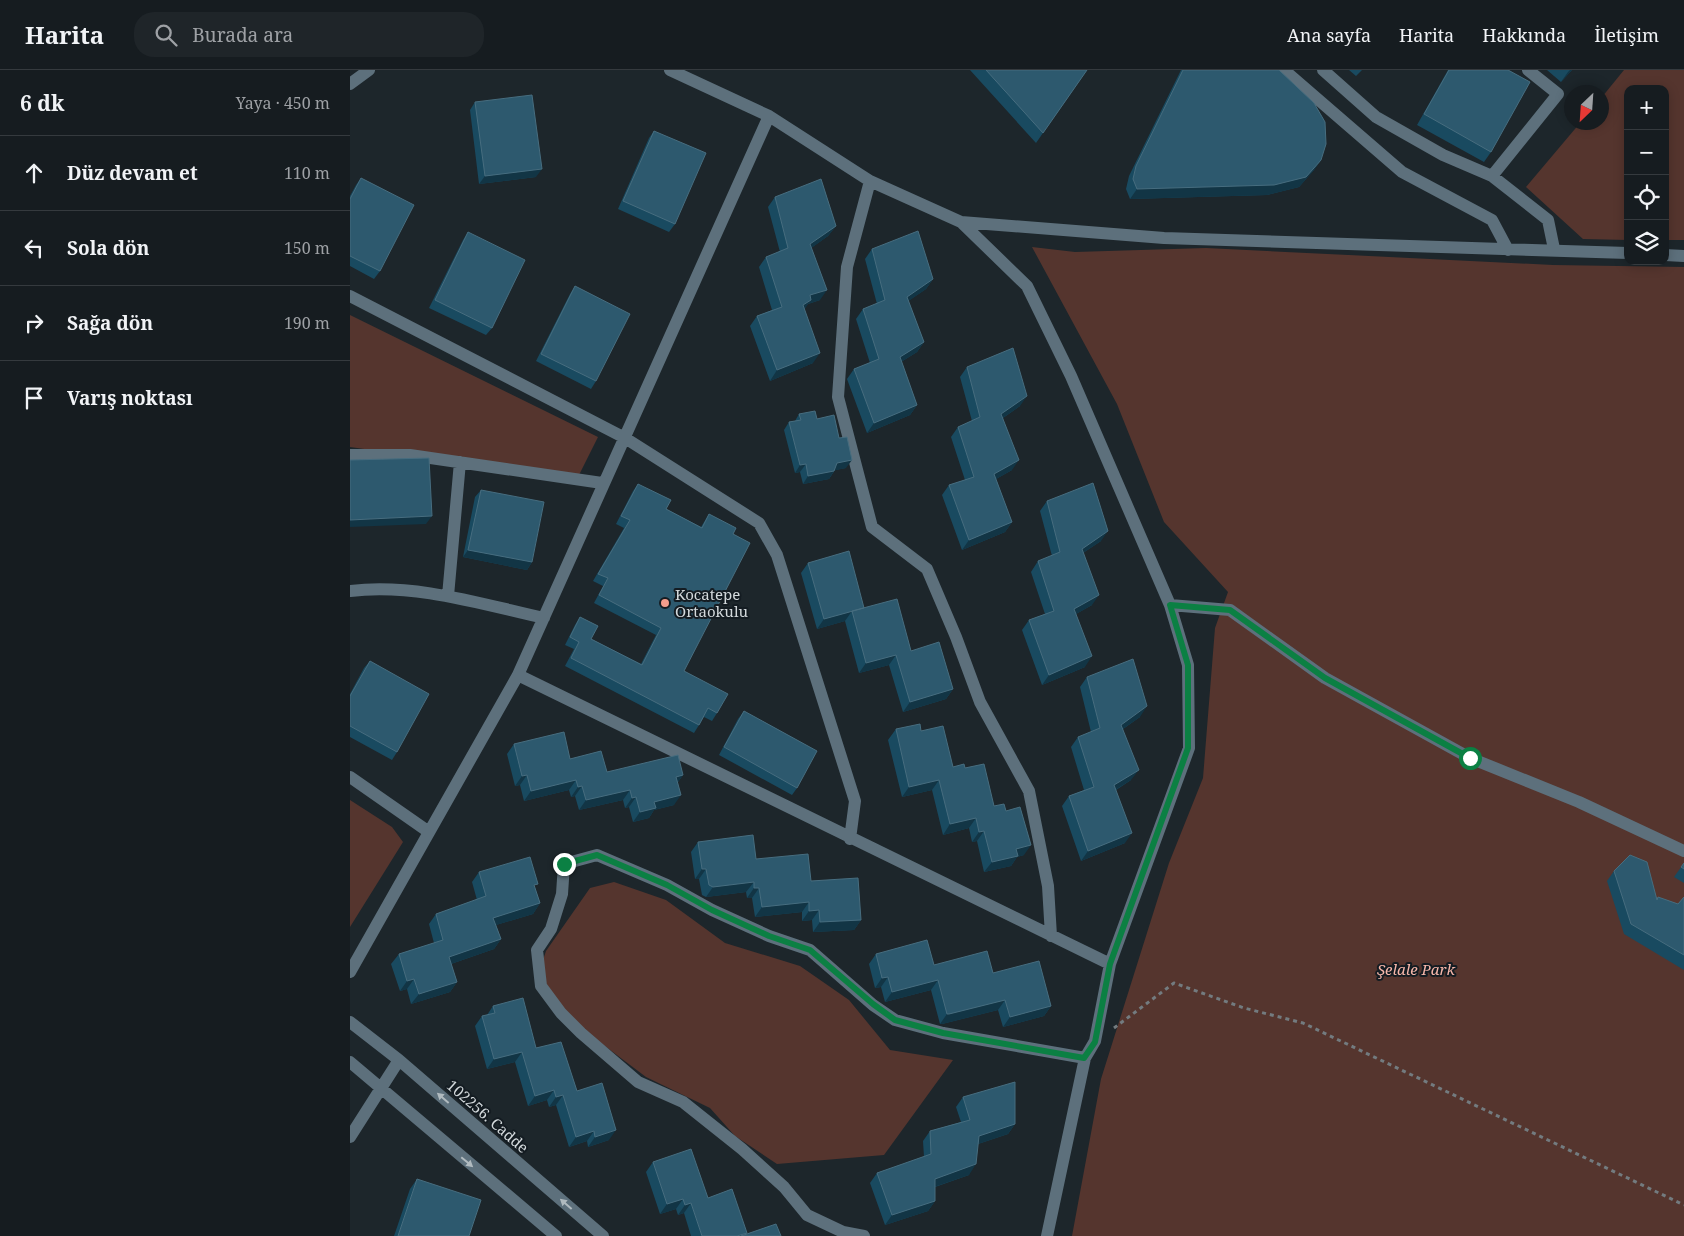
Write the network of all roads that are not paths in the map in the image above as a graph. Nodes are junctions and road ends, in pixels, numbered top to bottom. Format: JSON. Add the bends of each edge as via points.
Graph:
{"nodes":[{"id":1,"x":369,"y":70,"type":"edge"},
{"id":2,"x":670,"y":70,"type":"edge"},
{"id":3,"x":1284,"y":70,"type":"edge"},
{"id":4,"x":1323,"y":70,"type":"edge"},
{"id":5,"x":1528,"y":70,"type":"edge"},
{"id":6,"x":350,"y":84,"type":"edge"},
{"id":7,"x":769,"y":116,"type":"junction"},
{"id":8,"x":1492,"y":176,"type":"junction"},
{"id":9,"x":870,"y":181,"type":"junction"},
{"id":10,"x":961,"y":222,"type":"junction"},
{"id":11,"x":1554,"y":249,"type":"junction"},
{"id":12,"x":1508,"y":250,"type":"junction"},
{"id":13,"x":1624,"y":253,"type":"edge"},
{"id":14,"x":1669,"y":254,"type":"edge"},
{"id":15,"x":1684,"y":256,"type":"edge"},
{"id":16,"x":350,"y":296,"type":"edge"},
{"id":17,"x":626,"y":438,"type":"junction"},
{"id":18,"x":350,"y":455,"type":"edge"},
{"id":19,"x":460,"y":462,"type":"junction"},
{"id":20,"x":602,"y":483,"type":"junction"},
{"id":21,"x":350,"y":591,"type":"edge"},
{"id":22,"x":448,"y":596,"type":"junction"},
{"id":23,"x":1170,"y":605,"type":"junction"},
{"id":24,"x":544,"y":618,"type":"junction"},
{"id":25,"x":518,"y":675,"type":"junction"},
{"id":26,"x":350,"y":777,"type":"edge"},
{"id":27,"x":429,"y":832,"type":"junction"},
{"id":28,"x":850,"y":839,"type":"junction"},
{"id":29,"x":1684,"y":851,"type":"edge"},
{"id":30,"x":1051,"y":936,"type":"junction"},
{"id":31,"x":1110,"y":964,"type":"junction"},
{"id":32,"x":350,"y":972,"type":"edge"},
{"id":33,"x":350,"y":1022,"type":"edge"},
{"id":34,"x":1084,"y":1058,"type":"junction"},
{"id":35,"x":399,"y":1060,"type":"junction"},
{"id":36,"x":350,"y":1062,"type":"edge"},
{"id":37,"x":380,"y":1089,"type":"junction"},
{"id":38,"x":350,"y":1137,"type":"edge"},
{"id":39,"x":556,"y":1236,"type":"edge"},
{"id":40,"x":603,"y":1236,"type":"edge"},
{"id":41,"x":864,"y":1236,"type":"edge"},
{"id":42,"x":1047,"y":1236,"type":"edge"}],
"edges":[{"from":1,"to":6,"type":"street"},
{"from":2,"to":7,"type":"street"},
{"from":3,"to":12,"type":"street","via":[[1402,172],[1492,220]]},
{"from":4,"to":8,"type":"street","via":[[1376,117],[1443,155]]},
{"from":5,"to":8,"type":"street","via":[[1558,94]]},
{"from":7,"to":9,"type":"street"},
{"from":7,"to":17,"type":"street"},
{"from":8,"to":11,"type":"street","via":[[1548,220]]},
{"from":9,"to":10,"type":"street"},
{"from":9,"to":30,"type":"street","via":[[847,267],[838,397],[872,527],[927,569],[980,702],[1029,791],[1048,886]]},
{"from":10,"to":12,"type":"street","via":[[1164,238]]},
{"from":10,"to":23,"type":"street","via":[[1027,286],[1071,376]]},
{"from":11,"to":12,"type":"street"},
{"from":11,"to":13,"type":"street"},
{"from":14,"to":15,"type":"street"},
{"from":16,"to":17,"type":"street"},
{"from":17,"to":20,"type":"street"},
{"from":17,"to":28,"type":"street","via":[[758,523],[777,555],[854,801]]},
{"from":18,"to":19,"type":"street","via":[[410,455]]},
{"from":19,"to":20,"type":"street"},
{"from":19,"to":22,"type":"street"},
{"from":20,"to":24,"type":"street"},
{"from":21,"to":22,"type":"street","via":[[378,588]]},
{"from":22,"to":24,"type":"street"},
{"from":23,"to":29,"type":"street","via":[[1230,610],[1325,678],[1470,758],[1579,802]]},
{"from":23,"to":31,"type":"street","via":[[1188,665],[1188,748]]},
{"from":24,"to":25,"type":"street"},
{"from":25,"to":27,"type":"street"},
{"from":25,"to":28,"type":"street"},
{"from":26,"to":27,"type":"street"},
{"from":27,"to":32,"type":"street"},
{"from":28,"to":30,"type":"street"},
{"from":30,"to":31,"type":"street"},
{"from":31,"to":34,"type":"street","via":[[1095,1042]]},
{"from":33,"to":35,"type":"street","name":"102256. Cadde"},
{"from":34,"to":41,"type":"street","via":[[943,1033],[895,1020],[810,950],[769,936],[667,885],[597,855],[564,864],[562,894],[551,928],[537,950],[541,986],[561,1013],[638,1082],[683,1102],[742,1149],[784,1188],[807,1215],[843,1232]]},
{"from":34,"to":42,"type":"street"},
{"from":35,"to":37,"type":"street"},
{"from":40,"to":35,"type":"street","name":"102256. Cadde","one_way":true},
{"from":36,"to":37,"type":"street"},
{"from":37,"to":38,"type":"street"},
{"from":37,"to":39,"type":"street","one_way":true}]}
